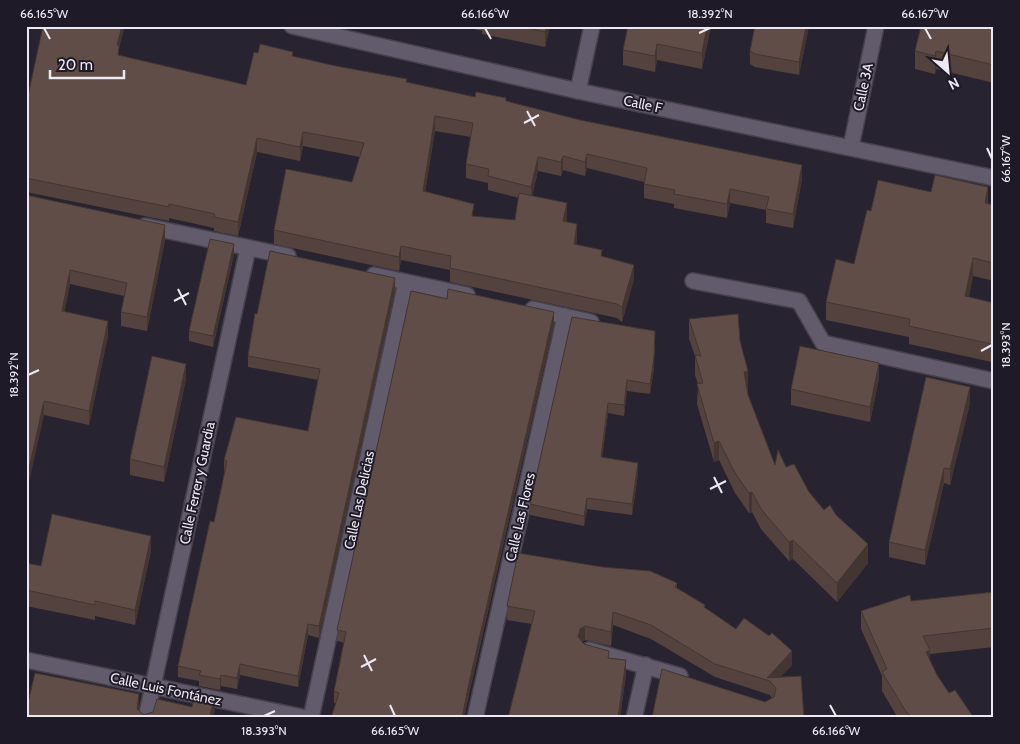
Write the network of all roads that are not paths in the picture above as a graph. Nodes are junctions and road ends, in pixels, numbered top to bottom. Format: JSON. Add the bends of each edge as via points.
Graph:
{"nodes":[{"id":1,"x":292,"y":26,"type":"edge"},
{"id":2,"x":592,"y":26,"type":"edge"},
{"id":3,"x":876,"y":26,"type":"edge"},
{"id":4,"x":313,"y":29,"type":"edge"},
{"id":5,"x":578,"y":91,"type":"junction"},
{"id":6,"x":851,"y":147,"type":"junction"},
{"id":7,"x":994,"y":178,"type":"edge"},
{"id":8,"x":132,"y":223,"type":"edge"},
{"id":9,"x":248,"y":248,"type":"junction"},
{"id":10,"x":304,"y":260,"type":"edge"},
{"id":11,"x":360,"y":272,"type":"edge"},
{"id":12,"x":693,"y":281,"type":"dead end"},
{"id":13,"x":406,"y":282,"type":"junction"},
{"id":14,"x":481,"y":298,"type":"edge"},
{"id":15,"x":518,"y":306,"type":"edge"},
{"id":16,"x":565,"y":316,"type":"junction"},
{"id":17,"x":607,"y":325,"type":"edge"},
{"id":18,"x":994,"y":381,"type":"edge"},
{"id":19,"x":587,"y":650,"type":"edge"},
{"id":20,"x":26,"y":660,"type":"edge"},
{"id":21,"x":646,"y":665,"type":"junction"},
{"id":22,"x":692,"y":680,"type":"edge"},
{"id":23,"x":153,"y":687,"type":"junction"},
{"id":24,"x":146,"y":718,"type":"edge"},
{"id":25,"x":307,"y":718,"type":"edge"},
{"id":26,"x":311,"y":718,"type":"edge"},
{"id":27,"x":475,"y":718,"type":"edge"},
{"id":28,"x":634,"y":718,"type":"edge"}],
"edges":[{"from":1,"to":4,"type":"street","name":"Calle F"},
{"from":2,"to":5,"type":"street"},
{"from":3,"to":6,"type":"street","name":"Calle 3A"},
{"from":4,"to":5,"type":"street","name":"Calle F"},
{"from":5,"to":6,"type":"street","name":"Calle F"},
{"from":6,"to":7,"type":"street","name":"Calle F"},
{"from":8,"to":9,"type":"street"},
{"from":9,"to":10,"type":"street"},
{"from":9,"to":23,"type":"street","name":"Calle Ferrer y Guardia"},
{"from":11,"to":13,"type":"street"},
{"from":12,"to":18,"type":"street","via":[[799,301],[823,343]]},
{"from":13,"to":14,"type":"street"},
{"from":13,"to":26,"type":"street","name":"Calle Las Delicias"},
{"from":15,"to":16,"type":"street"},
{"from":16,"to":17,"type":"street"},
{"from":16,"to":27,"type":"street","name":"Calle Las Flores"},
{"from":19,"to":21,"type":"street"},
{"from":20,"to":23,"type":"street","name":"Calle Luis Fontánez"},
{"from":21,"to":22,"type":"street"},
{"from":21,"to":28,"type":"street"},
{"from":23,"to":24,"type":"street","name":"Calle Ferrer y Guardia"},
{"from":23,"to":25,"type":"street","name":"Calle Luis Fontánez"}]}
